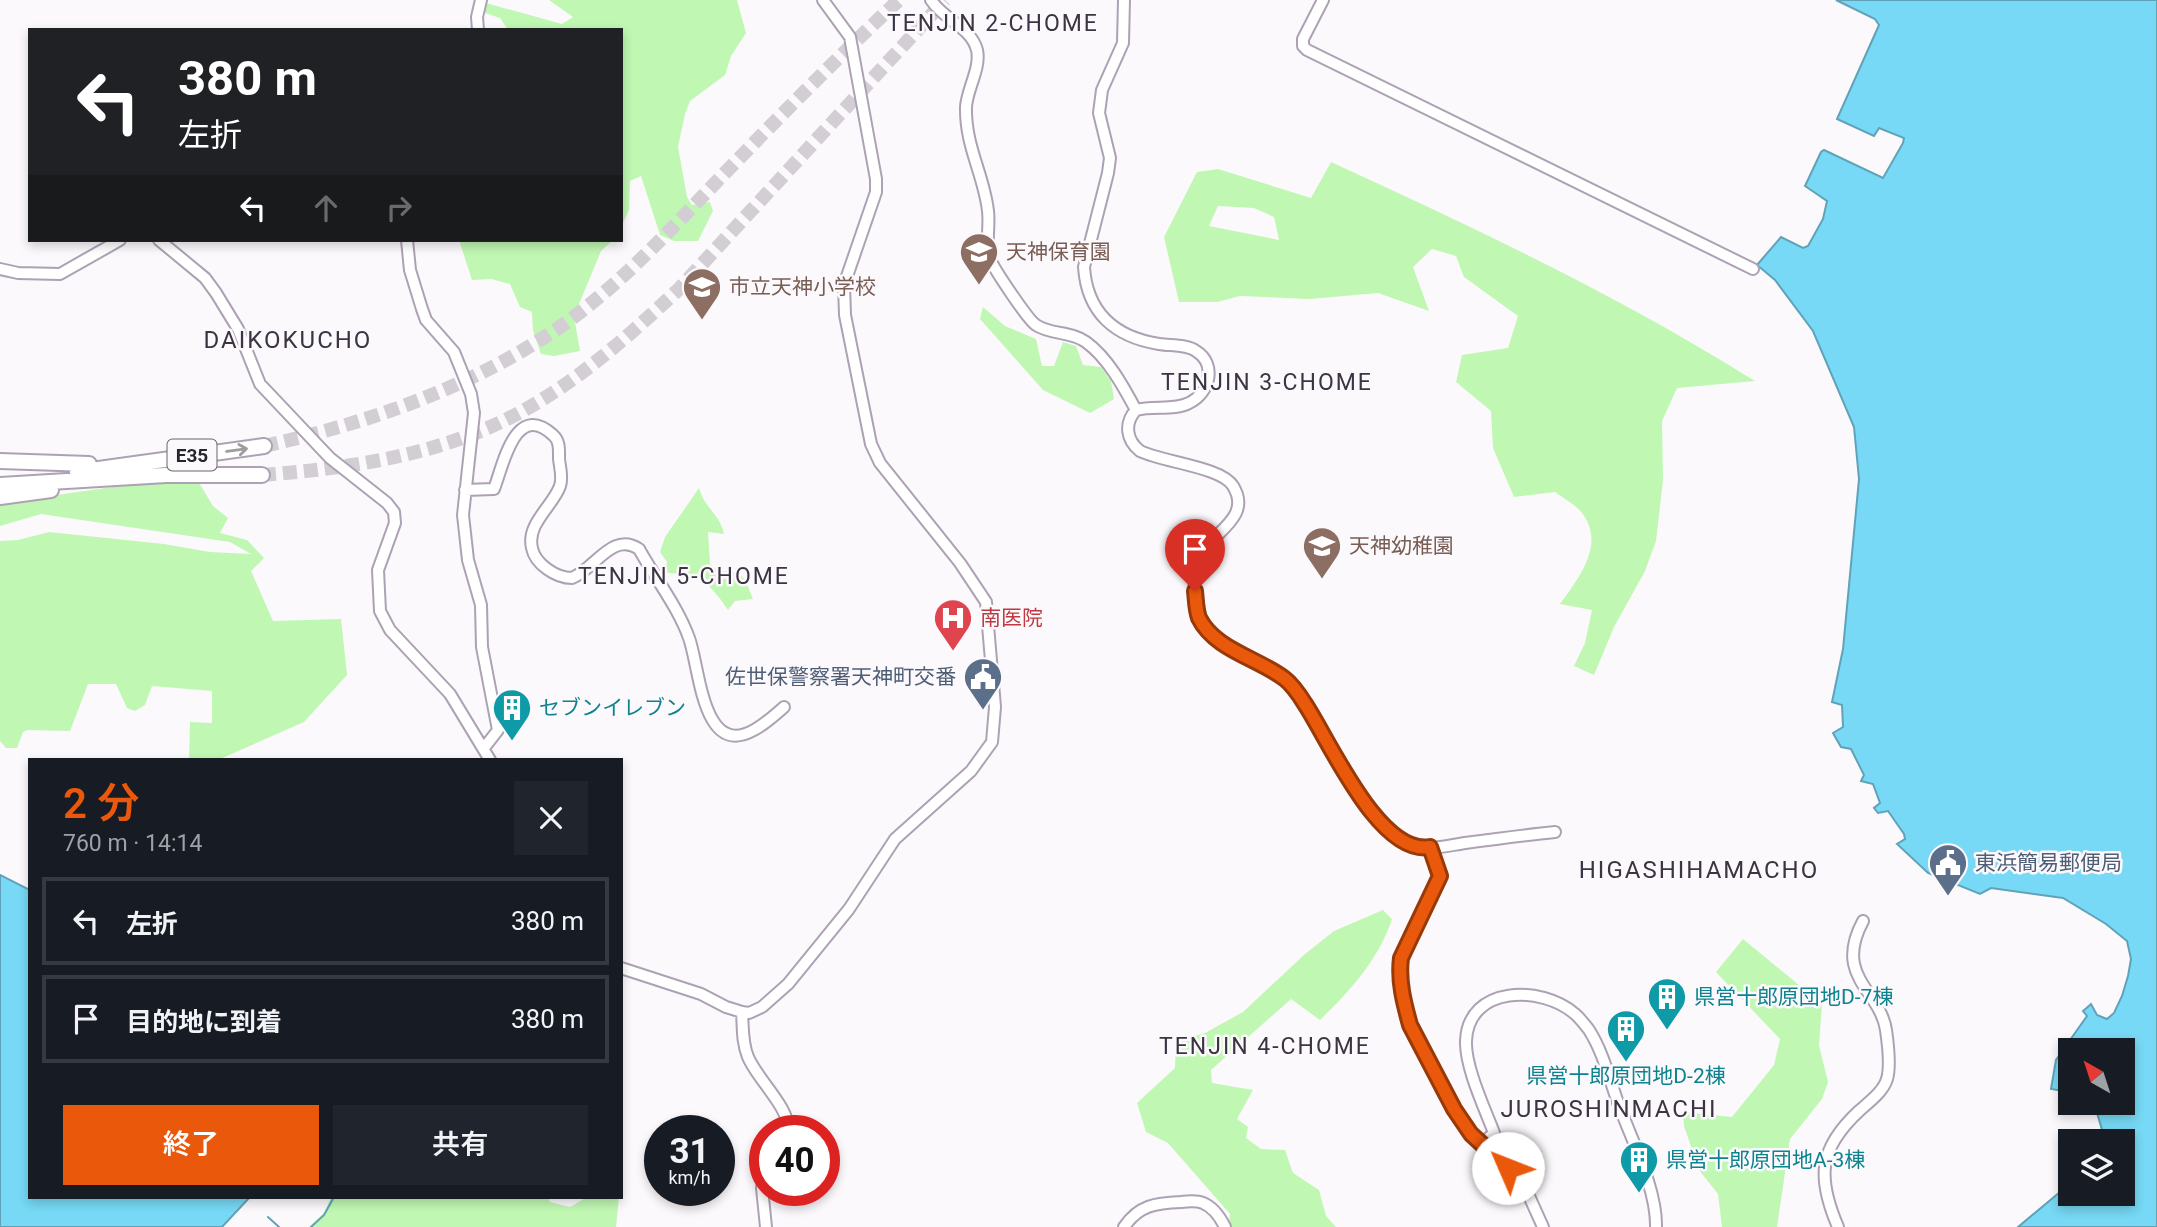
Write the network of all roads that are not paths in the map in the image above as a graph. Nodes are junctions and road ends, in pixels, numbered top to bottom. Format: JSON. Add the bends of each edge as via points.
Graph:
{"nodes":[{"id":1,"x":481,"y":0,"type":"edge"},
{"id":2,"x":823,"y":0,"type":"edge"},
{"id":3,"x":931,"y":0,"type":"edge"},
{"id":4,"x":1124,"y":0,"type":"edge"},
{"id":5,"x":1323,"y":0,"type":"edge"},
{"id":6,"x":478,"y":28,"type":"edge"},
{"id":7,"x":116,"y":242,"type":"edge"},
{"id":8,"x":161,"y":242,"type":"edge"},
{"id":9,"x":407,"y":242,"type":"edge"},
{"id":10,"x":0,"y":269,"type":"edge"},
{"id":11,"x":1753,"y":269,"type":"dead end"},
{"id":12,"x":1136,"y":410,"type":"junction"},
{"id":13,"x":264,"y":446,"type":"tunnel mouth"},
{"id":14,"x":0,"y":461,"type":"edge"},
{"id":15,"x":121,"y":471,"type":"junction"},
{"id":16,"x":262,"y":475,"type":"tunnel mouth"},
{"id":17,"x":0,"y":485,"type":"edge"},
{"id":18,"x":465,"y":490,"type":"junction"},
{"id":19,"x":0,"y":497,"type":"edge"},
{"id":20,"x":784,"y":707,"type":"dead end"},
{"id":21,"x":484,"y":748,"type":"junction"},
{"id":22,"x":490,"y":758,"type":"edge"},
{"id":23,"x":1555,"y":832,"type":"dead end"},
{"id":24,"x":1430,"y":847,"type":"junction"},
{"id":25,"x":1863,"y":921,"type":"dead end"},
{"id":26,"x":623,"y":969,"type":"edge"},
{"id":27,"x":742,"y":1012,"type":"junction"},
{"id":28,"x":785,"y":1115,"type":"edge"},
{"id":29,"x":1482,"y":1144,"type":"junction"},
{"id":30,"x":763,"y":1206,"type":"edge"},
{"id":31,"x":765,"y":1227,"type":"edge"},
{"id":32,"x":1124,"y":1227,"type":"edge"},
{"id":33,"x":1225,"y":1227,"type":"edge"},
{"id":34,"x":1543,"y":1227,"type":"edge"},
{"id":35,"x":1656,"y":1227,"type":"edge"},
{"id":36,"x":1838,"y":1227,"type":"edge"}],
"edges":[{"from":1,"to":6,"type":"street"},
{"from":2,"to":27,"type":"street","via":[[850,37],[876,180],[844,285],[845,315],[871,444],[880,463],[986,602],[994,731],[980,762],[895,839],[849,909],[788,984],[762,1007]]},
{"from":3,"to":12,"type":"street","via":[[942,15],[969,34],[977,50],[966,104],[967,127],[988,211],[990,260],[1028,317],[1036,325],[1078,336],[1087,343],[1121,383]]},
{"from":4,"to":12,"type":"street","via":[[1123,43],[1102,90],[1101,125],[1110,158],[1084,267],[1085,282],[1114,328],[1132,338],[1193,348],[1204,357],[1209,375],[1205,388],[1192,402]]},
{"from":5,"to":11,"type":"street","via":[[1303,39],[1307,50]]},
{"from":7,"to":10,"type":"street","via":[[60,274]]},
{"from":8,"to":21,"type":"street","via":[[216,293],[238,329],[260,384],[330,458],[394,512],[395,523],[378,569],[380,611],[390,630],[450,694]]},
{"from":9,"to":18,"type":"street","via":[[410,270],[426,320],[454,352],[471,394],[474,413]]},
{"from":12,"to":24,"type":"street","via":[[1128,432],[1135,447],[1149,456],[1221,475],[1238,497],[1233,519],[1197,563],[1198,615],[1204,626],[1214,638],[1287,680],[1384,827],[1404,842]]},
{"from":15,"to":13,"type":"highway","number":"E35","one_way":true},
{"from":14,"to":15,"type":"highway"},
{"from":15,"to":16,"type":"highway","number":"E35"},
{"from":15,"to":17,"type":"highway","number":"E35"},
{"from":15,"to":19,"type":"highway","via":[[86,485]]},
{"from":18,"to":20,"type":"street","via":[[494,489],[511,440],[523,428],[531,425],[549,431],[559,449],[561,485],[533,536],[532,550],[538,561],[559,575],[576,577],[613,546],[639,549],[689,637],[706,711],[716,727],[741,735]]},
{"from":18,"to":21,"type":"street","via":[[465,545],[481,605],[482,647],[498,730]]},
{"from":21,"to":22,"type":"street"},
{"from":23,"to":24,"type":"street"},
{"from":24,"to":29,"type":"street","via":[[1440,876],[1401,958],[1403,998],[1410,1025],[1446,1096]]},
{"from":25,"to":36,"type":"street","via":[[1855,971],[1886,1027],[1888,1072],[1881,1090],[1842,1130],[1827,1158],[1823,1183]]},
{"from":26,"to":27,"type":"street"},
{"from":27,"to":28,"type":"street","via":[[747,1055]]},
{"from":29,"to":34,"type":"street","via":[[1525,1187]]},
{"from":29,"to":35,"type":"street","via":[[1494,1133],[1468,1058],[1467,1031],[1472,1020],[1488,1003],[1518,993],[1560,1004],[1575,1014],[1594,1040],[1649,1187]]},
{"from":30,"to":31,"type":"street"},
{"from":32,"to":33,"type":"street","via":[[1149,1204],[1188,1201],[1208,1206]]}]}
